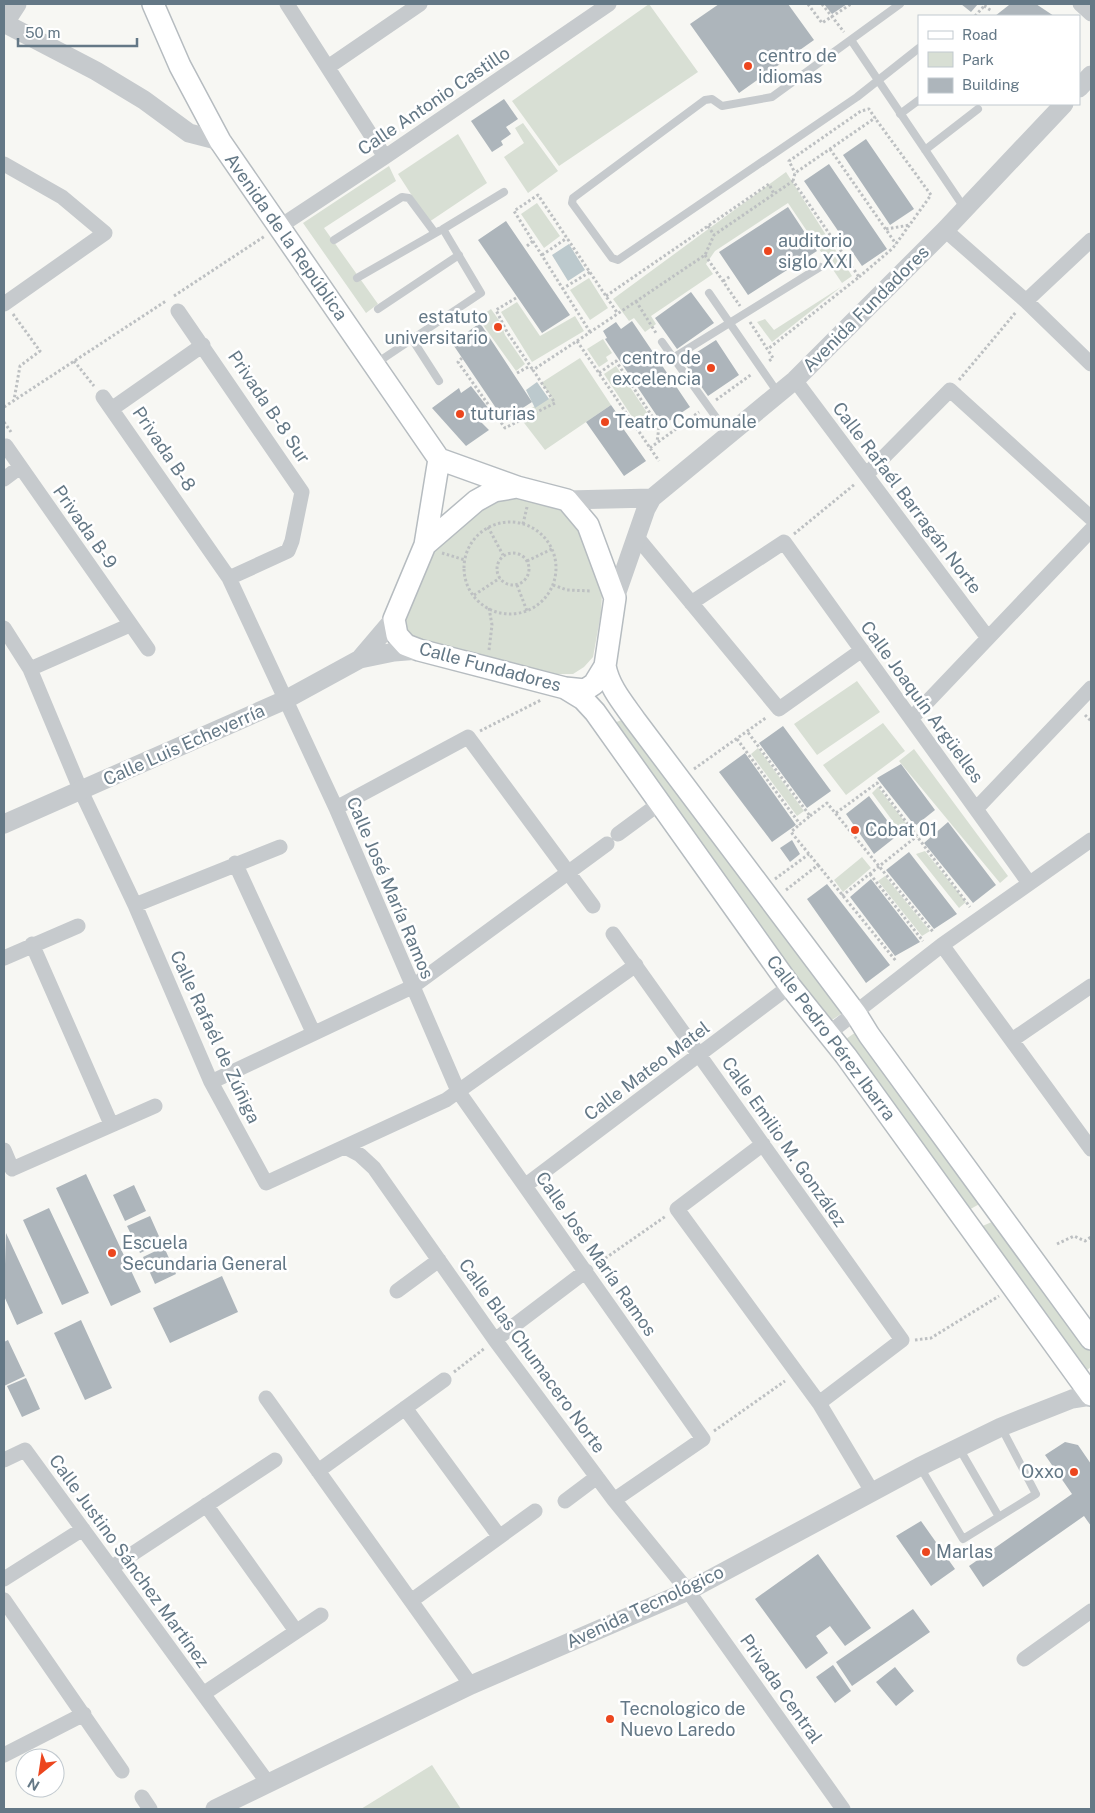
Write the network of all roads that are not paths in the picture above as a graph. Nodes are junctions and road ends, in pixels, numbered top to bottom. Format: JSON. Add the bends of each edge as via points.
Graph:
{"nodes":[{"id":1,"x":17,"y":4,"type":"edge"},
{"id":2,"x":153,"y":4,"type":"edge"},
{"id":3,"x":286,"y":4,"type":"edge"},
{"id":4,"x":420,"y":4,"type":"edge"},
{"id":5,"x":609,"y":4,"type":"edge"},
{"id":6,"x":900,"y":4,"type":"edge"},
{"id":7,"x":1080,"y":4,"type":"edge"},
{"id":8,"x":1091,"y":14,"type":"edge"},
{"id":9,"x":4,"y":23,"type":"edge"},
{"id":10,"x":851,"y":40,"type":"junction"},
{"id":11,"x":918,"y":49,"type":"edge"},
{"id":12,"x":328,"y":67,"type":"junction"},
{"id":13,"x":1091,"y":75,"type":"edge"},
{"id":14,"x":879,"y":80,"type":"junction"},
{"id":15,"x":1080,"y":87,"type":"edge"},
{"id":16,"x":918,"y":101,"type":"edge"},
{"id":17,"x":1063,"y":105,"type":"edge"},
{"id":18,"x":978,"y":109,"type":"dead end"},
{"id":19,"x":900,"y":114,"type":"junction"},
{"id":20,"x":220,"y":141,"type":"junction"},
{"id":21,"x":925,"y":150,"type":"junction"},
{"id":22,"x":385,"y":157,"type":"junction"},
{"id":23,"x":4,"y":164,"type":"edge"},
{"id":24,"x":504,"y":192,"type":"dead end"},
{"id":25,"x":965,"y":209,"type":"junction"},
{"id":26,"x":279,"y":227,"type":"junction"},
{"id":27,"x":443,"y":229,"type":"junction"},
{"id":28,"x":945,"y":230,"type":"junction"},
{"id":29,"x":435,"y":233,"type":"junction"},
{"id":30,"x":334,"y":240,"type":"dead end"},
{"id":31,"x":1091,"y":240,"type":"edge"},
{"id":32,"x":459,"y":255,"type":"junction"},
{"id":33,"x":820,"y":267,"type":"dead end"},
{"id":34,"x":357,"y":278,"type":"dead end"},
{"id":35,"x":709,"y":293,"type":"dead end"},
{"id":36,"x":6,"y":301,"type":"edge"},
{"id":37,"x":1026,"y":301,"type":"junction"},
{"id":38,"x":378,"y":309,"type":"dead end"},
{"id":39,"x":178,"y":311,"type":"dead end"},
{"id":40,"x":730,"y":323,"type":"junction"},
{"id":41,"x":412,"y":339,"type":"junction"},
{"id":42,"x":662,"y":342,"type":"road end"},
{"id":43,"x":203,"y":345,"type":"junction"},
{"id":44,"x":673,"y":358,"type":"junction"},
{"id":45,"x":375,"y":364,"type":"junction"},
{"id":46,"x":1091,"y":364,"type":"edge"},
{"id":47,"x":795,"y":380,"type":"junction"},
{"id":48,"x":440,"y":381,"type":"dead end"},
{"id":49,"x":778,"y":393,"type":"junction"},
{"id":50,"x":728,"y":434,"type":"junction"},
{"id":51,"x":6,"y":446,"type":"dead end"},
{"id":52,"x":439,"y":459,"type":"junction"},
{"id":53,"x":20,"y":467,"type":"junction"},
{"id":54,"x":867,"y":474,"type":"junction"},
{"id":55,"x":4,"y":479,"type":"edge"},
{"id":56,"x":523,"y":493,"type":"junction"},
{"id":57,"x":652,"y":498,"type":"junction"},
{"id":58,"x":567,"y":500,"type":"junction"},
{"id":59,"x":1091,"y":518,"type":"edge"},
{"id":60,"x":1091,"y":530,"type":"edge"},
{"id":61,"x":636,"y":536,"type":"junction"},
{"id":62,"x":432,"y":549,"type":"junction"},
{"id":63,"x":229,"y":578,"type":"junction"},
{"id":64,"x":615,"y":598,"type":"junction"},
{"id":65,"x":691,"y":603,"type":"junction"},
{"id":66,"x":394,"y":619,"type":"junction"},
{"id":67,"x":130,"y":625,"type":"junction"},
{"id":68,"x":4,"y":628,"type":"edge"},
{"id":69,"x":988,"y":638,"type":"junction"},
{"id":70,"x":148,"y":649,"type":"dead end"},
{"id":71,"x":419,"y":650,"type":"junction"},
{"id":72,"x":862,"y":650,"type":"junction"},
{"id":73,"x":360,"y":659,"type":"junction"},
{"id":74,"x":604,"y":666,"type":"junction"},
{"id":75,"x":30,"y":668,"type":"junction"},
{"id":76,"x":565,"y":688,"type":"junction"},
{"id":77,"x":1091,"y":688,"type":"edge"},
{"id":78,"x":284,"y":700,"type":"junction"},
{"id":79,"x":911,"y":718,"type":"junction"},
{"id":80,"x":635,"y":720,"type":"junction"},
{"id":81,"x":613,"y":736,"type":"junction"},
{"id":82,"x":81,"y":791,"type":"junction"},
{"id":83,"x":660,"y":802,"type":"junction"},
{"id":84,"x":336,"y":808,"type":"junction"},
{"id":85,"x":976,"y":809,"type":"junction"},
{"id":86,"x":4,"y":824,"type":"edge"},
{"id":87,"x":1091,"y":840,"type":"edge"},
{"id":88,"x":280,"y":847,"type":"dead end"},
{"id":89,"x":235,"y":863,"type":"junction"},
{"id":90,"x":570,"y":873,"type":"junction"},
{"id":91,"x":1028,"y":883,"type":"junction"},
{"id":92,"x":135,"y":905,"type":"junction"},
{"id":93,"x":593,"y":906,"type":"dead end"},
{"id":94,"x":78,"y":926,"type":"dead end"},
{"id":95,"x":613,"y":934,"type":"dead end"},
{"id":96,"x":938,"y":939,"type":"junction"},
{"id":97,"x":32,"y":944,"type":"junction"},
{"id":98,"x":4,"y":958,"type":"edge"},
{"id":99,"x":636,"y":965,"type":"junction"},
{"id":100,"x":790,"y":986,"type":"junction"},
{"id":101,"x":1091,"y":986,"type":"edge"},
{"id":102,"x":412,"y":987,"type":"junction"},
{"id":103,"x":856,"y":1014,"type":"junction"},
{"id":104,"x":313,"y":1032,"type":"junction"},
{"id":105,"x":829,"y":1033,"type":"junction"},
{"id":106,"x":1012,"y":1040,"type":"junction"},
{"id":107,"x":699,"y":1055,"type":"junction"},
{"id":108,"x":211,"y":1082,"type":"junction"},
{"id":109,"x":458,"y":1091,"type":"junction"},
{"id":110,"x":155,"y":1106,"type":"dead end"},
{"id":111,"x":111,"y":1124,"type":"junction"},
{"id":112,"x":763,"y":1144,"type":"junction"},
{"id":113,"x":344,"y":1147,"type":"junction"},
{"id":114,"x":1091,"y":1149,"type":"edge"},
{"id":115,"x":4,"y":1150,"type":"edge"},
{"id":116,"x":526,"y":1185,"type":"junction"},
{"id":117,"x":995,"y":1207,"type":"junction"},
{"id":118,"x":969,"y":1224,"type":"junction"},
{"id":119,"x":439,"y":1260,"type":"junction"},
{"id":120,"x":586,"y":1271,"type":"junction"},
{"id":121,"x":396,"y":1291,"type":"dead end"},
{"id":122,"x":495,"y":1340,"type":"junction"},
{"id":123,"x":1091,"y":1340,"type":"edge"},
{"id":124,"x":444,"y":1380,"type":"road end"},
{"id":125,"x":1086,"y":1391,"type":"edge"},
{"id":126,"x":266,"y":1398,"type":"dead end"},
{"id":127,"x":819,"y":1403,"type":"junction"},
{"id":128,"x":405,"y":1408,"type":"junction"},
{"id":129,"x":1001,"y":1427,"type":"junction"},
{"id":130,"x":959,"y":1448,"type":"junction"},
{"id":131,"x":4,"y":1460,"type":"edge"},
{"id":132,"x":274,"y":1460,"type":"dead end"},
{"id":133,"x":920,"y":1466,"type":"junction"},
{"id":134,"x":318,"y":1471,"type":"junction"},
{"id":135,"x":597,"y":1477,"type":"junction"},
{"id":136,"x":873,"y":1493,"type":"junction"},
{"id":137,"x":614,"y":1500,"type":"junction"},
{"id":138,"x":564,"y":1501,"type":"dead end"},
{"id":139,"x":206,"y":1505,"type":"junction"},
{"id":140,"x":535,"y":1511,"type":"dead end"},
{"id":141,"x":999,"y":1517,"type":"junction"},
{"id":142,"x":83,"y":1529,"type":"junction"},
{"id":143,"x":499,"y":1536,"type":"junction"},
{"id":144,"x":111,"y":1568,"type":"junction"},
{"id":145,"x":4,"y":1579,"type":"edge"},
{"id":146,"x":688,"y":1591,"type":"junction"},
{"id":147,"x":4,"y":1600,"type":"edge"},
{"id":148,"x":411,"y":1601,"type":"junction"},
{"id":149,"x":1091,"y":1611,"type":"edge"},
{"id":150,"x":321,"y":1615,"type":"dead end"},
{"id":151,"x":296,"y":1631,"type":"junction"},
{"id":152,"x":1024,"y":1659,"type":"dead end"},
{"id":153,"x":471,"y":1685,"type":"junction"},
{"id":154,"x":203,"y":1694,"type":"junction"},
{"id":155,"x":84,"y":1714,"type":"junction"},
{"id":156,"x":4,"y":1755,"type":"edge"},
{"id":157,"x":122,"y":1771,"type":"dead end"},
{"id":158,"x":268,"y":1783,"type":"junction"},
{"id":159,"x":215,"y":1809,"type":"edge"},
{"id":160,"x":843,"y":1809,"type":"edge"}],
"edges":[{"from":1,"to":9,"type":"street"},
{"from":2,"to":20,"type":"main road","name":"Avenida de la República","via":[[180,66]]},
{"from":3,"to":12,"type":"street"},
{"from":4,"to":12,"type":"street"},
{"from":5,"to":22,"type":"street","name":"Calle Antonio Castillo"},
{"from":6,"to":10,"type":"lane"},
{"from":7,"to":8,"type":"street"},
{"from":9,"to":20,"type":"street","via":[[96,71],[189,133]]},
{"from":10,"to":14,"type":"lane"},
{"from":10,"to":14,"type":"lane","via":[[772,97],[722,106],[712,99],[705,100],[572,198],[572,203],[612,258],[618,260]]},
{"from":11,"to":14,"type":"lane"},
{"from":12,"to":22,"type":"street"},
{"from":13,"to":15,"type":"street"},
{"from":14,"to":19,"type":"lane"},
{"from":16,"to":19,"type":"lane"},
{"from":17,"to":25,"type":"street","name":"Avenida Fundadores"},
{"from":18,"to":21,"type":"lane"},
{"from":19,"to":21,"type":"lane"},
{"from":20,"to":26,"type":"main road","name":"Avenida de la República"},
{"from":21,"to":25,"type":"lane"},
{"from":22,"to":26,"type":"street","name":"Calle Antonio Castillo"},
{"from":23,"to":36,"type":"street","via":[[62,197],[105,234]]},
{"from":24,"to":27,"type":"lane"},
{"from":25,"to":28,"type":"street","name":"Avenida Fundadores"},
{"from":26,"to":45,"type":"main road","name":"Avenida de la República"},
{"from":27,"to":29,"type":"lane"},
{"from":27,"to":32,"type":"lane"},
{"from":28,"to":37,"type":"street"},
{"from":28,"to":47,"type":"street","name":"Avenida Fundadores"},
{"from":29,"to":30,"type":"lane","via":[[409,198],[402,197]]},
{"from":29,"to":34,"type":"lane"},
{"from":31,"to":37,"type":"street"},
{"from":32,"to":38,"type":"lane"},
{"from":32,"to":41,"type":"lane","via":[[481,293]]},
{"from":33,"to":40,"type":"lane"},
{"from":35,"to":40,"type":"lane"},
{"from":37,"to":46,"type":"street"},
{"from":39,"to":43,"type":"street","name":"Privada B-8 Sur"},
{"from":40,"to":44,"type":"lane"},
{"from":40,"to":49,"type":"lane"},
{"from":41,"to":45,"type":"lane"},
{"from":41,"to":48,"type":"lane"},
{"from":42,"to":44,"type":"lane"},
{"from":43,"to":63,"type":"street","name":"Privada B-8 Sur","via":[[302,492],[288,551]]},
{"from":43,"to":63,"type":"street","name":"Privada B-8","via":[[108,402]]},
{"from":44,"to":50,"type":"lane"},
{"from":45,"to":52,"type":"main road","name":"Avenida de la República"},
{"from":47,"to":49,"type":"street","name":"Avenida Fundadores"},
{"from":47,"to":54,"type":"street","name":"Calle Rafaél Barragán Norte"},
{"from":49,"to":50,"type":"street","name":"Avenida Fundadores"},
{"from":50,"to":57,"type":"street","name":"Avenida Fundadores"},
{"from":51,"to":53,"type":"street","name":"Privada B-9"},
{"from":52,"to":56,"type":"main road"},
{"from":52,"to":62,"type":"main road"},
{"from":53,"to":55,"type":"street"},
{"from":53,"to":67,"type":"street","name":"Privada B-9"},
{"from":54,"to":59,"type":"street","via":[[950,390]]},
{"from":54,"to":69,"type":"street","name":"Calle Rafaél Barragán Norte"},
{"from":56,"to":58,"type":"main road"},
{"from":56,"to":62,"type":"main road","via":[[494,491],[476,501]]},
{"from":57,"to":58,"type":"street"},
{"from":57,"to":61,"type":"street","name":"Calle Fundadores"},
{"from":58,"to":64,"type":"main road","name":"Calle Fundadores","via":[[588,525]]},
{"from":60,"to":69,"type":"street"},
{"from":61,"to":64,"type":"street","name":"Calle Fundadores"},
{"from":61,"to":65,"type":"street"},
{"from":62,"to":66,"type":"main road"},
{"from":63,"to":78,"type":"street","name":"Privada B-8"},
{"from":64,"to":74,"type":"main road","name":"Calle Fundadores"},
{"from":65,"to":72,"type":"street","via":[[779,709]]},
{"from":65,"to":72,"type":"street","name":"Calle Joaquín Argüelles","via":[[784,542]]},
{"from":66,"to":71,"type":"main road","name":"Calle Fundadores","via":[[396,635],[406,645]]},
{"from":66,"to":73,"type":"street","name":"Calle Luis Echeverría"},
{"from":67,"to":70,"type":"street","name":"Privada B-9"},
{"from":67,"to":75,"type":"street"},
{"from":68,"to":75,"type":"street","name":"Calle Rafaél de Zúñiga"},
{"from":69,"to":79,"type":"street"},
{"from":71,"to":73,"type":"street","name":"Calle Luis Echeverría"},
{"from":71,"to":76,"type":"main road","name":"Calle Fundadores"},
{"from":72,"to":79,"type":"street","name":"Calle Joaquín Argüelles"},
{"from":73,"to":78,"type":"street","name":"Calle Luis Echeverría"},
{"from":74,"to":76,"type":"main road","name":"Calle Fundadores","via":[[586,690]]},
{"from":74,"to":80,"type":"main road","name":"Calle Pedro Pérez Ibarra","via":[[607,678]]},
{"from":75,"to":82,"type":"street","name":"Calle Rafaél de Zúñiga"},
{"from":76,"to":81,"type":"main road","name":"Calle Pedro Pérez Ibarra","via":[[586,702]]},
{"from":77,"to":85,"type":"street"},
{"from":78,"to":82,"type":"street","name":"Calle Luis Echeverría"},
{"from":78,"to":84,"type":"street","name":"Calle José María Ramos"},
{"from":79,"to":85,"type":"street","name":"Calle Joaquín Argüelles"},
{"from":80,"to":81,"type":"main road","via":[[626,714],[616,717],[611,725]]},
{"from":80,"to":103,"type":"main road","name":"Calle Pedro Pérez Ibarra"},
{"from":81,"to":83,"type":"main road","name":"Calle Pedro Pérez Ibarra"},
{"from":82,"to":86,"type":"street","name":"Calle Luis Echeverría"},
{"from":82,"to":92,"type":"street","name":"Calle Rafaél de Zúñiga"},
{"from":83,"to":90,"type":"street"},
{"from":83,"to":100,"type":"main road","name":"Calle Pedro Pérez Ibarra"},
{"from":84,"to":90,"type":"street","via":[[468,737]]},
{"from":84,"to":102,"type":"street","name":"Calle José María Ramos"},
{"from":85,"to":91,"type":"street","name":"Calle Joaquín Argüelles"},
{"from":87,"to":91,"type":"street"},
{"from":88,"to":89,"type":"street"},
{"from":89,"to":92,"type":"street"},
{"from":89,"to":104,"type":"street"},
{"from":90,"to":93,"type":"street"},
{"from":90,"to":102,"type":"street"},
{"from":91,"to":96,"type":"street"},
{"from":92,"to":108,"type":"street","name":"Calle Rafaél de Zúñiga"},
{"from":94,"to":97,"type":"street"},
{"from":95,"to":99,"type":"street","name":"Calle Emilio M. González"},
{"from":96,"to":103,"type":"street"},
{"from":96,"to":106,"type":"street"},
{"from":97,"to":98,"type":"street"},
{"from":97,"to":111,"type":"street"},
{"from":99,"to":107,"type":"street","name":"Calle Emilio M. González"},
{"from":99,"to":109,"type":"street"},
{"from":100,"to":105,"type":"main road","name":"Calle Pedro Pérez Ibarra"},
{"from":100,"to":107,"type":"street","name":"Calle Mateo Matel"},
{"from":101,"to":106,"type":"street"},
{"from":102,"to":104,"type":"street"},
{"from":102,"to":109,"type":"street","name":"Calle José María Ramos"},
{"from":103,"to":105,"type":"street"},
{"from":103,"to":117,"type":"main road","name":"Calle Pedro Pérez Ibarra"},
{"from":104,"to":108,"type":"street"},
{"from":105,"to":118,"type":"main road","name":"Calle Pedro Pérez Ibarra"},
{"from":106,"to":114,"type":"street"},
{"from":107,"to":112,"type":"street","name":"Calle Emilio M. González"},
{"from":107,"to":116,"type":"street","name":"Calle Mateo Matel"},
{"from":108,"to":113,"type":"street","name":"Calle Rafaél de Zúñiga","via":[[266,1183]]},
{"from":109,"to":113,"type":"street"},
{"from":109,"to":116,"type":"street","name":"Calle José María Ramos"},
{"from":110,"to":111,"type":"street"},
{"from":111,"to":115,"type":"street","via":[[12,1169]]},
{"from":112,"to":127,"type":"street","name":"Calle Emilio M. González","via":[[902,1340]]},
{"from":112,"to":127,"type":"street","via":[[677,1209]]},
{"from":113,"to":119,"type":"street","name":"Calle Blas Chumacero Norte","via":[[360,1155],[374,1168]]},
{"from":116,"to":120,"type":"street","name":"Calle José María Ramos"},
{"from":117,"to":118,"type":"main road"},
{"from":117,"to":123,"type":"main road","name":"Calle Pedro Pérez Ibarra"},
{"from":118,"to":125,"type":"main road","name":"Calle Pedro Pérez Ibarra"},
{"from":119,"to":121,"type":"street"},
{"from":119,"to":122,"type":"street","name":"Calle Blas Chumacero Norte"},
{"from":120,"to":122,"type":"street"},
{"from":120,"to":137,"type":"street","name":"Calle José María Ramos","via":[[703,1439]]},
{"from":122,"to":135,"type":"street","name":"Calle Blas Chumacero Norte"},
{"from":124,"to":128,"type":"street"},
{"from":125,"to":129,"type":"street","name":"Avenida Tecnológico"},
{"from":126,"to":134,"type":"street"},
{"from":127,"to":136,"type":"street"},
{"from":128,"to":134,"type":"street"},
{"from":128,"to":143,"type":"street"},
{"from":129,"to":130,"type":"street","name":"Avenida Tecnológico"},
{"from":129,"to":141,"type":"lane","via":[[1036,1494]]},
{"from":130,"to":133,"type":"street","name":"Avenida Tecnológico"},
{"from":130,"to":141,"type":"lane"},
{"from":131,"to":142,"type":"street","name":"Calle Justino Sánchez Martínez","via":[[25,1450]]},
{"from":132,"to":139,"type":"street"},
{"from":133,"to":136,"type":"street","name":"Avenida Tecnológico"},
{"from":133,"to":141,"type":"lane","via":[[962,1539]]},
{"from":134,"to":148,"type":"street"},
{"from":135,"to":137,"type":"street","name":"Calle Blas Chumacero Norte"},
{"from":135,"to":138,"type":"street"},
{"from":136,"to":146,"type":"street","name":"Avenida Tecnológico"},
{"from":137,"to":146,"type":"street","name":"Calle Blas Chumacero Norte"},
{"from":139,"to":144,"type":"street"},
{"from":139,"to":151,"type":"street"},
{"from":140,"to":143,"type":"street"},
{"from":142,"to":144,"type":"street","name":"Calle Justino Sánchez Martínez"},
{"from":142,"to":145,"type":"street"},
{"from":143,"to":148,"type":"street"},
{"from":144,"to":154,"type":"street","name":"Calle Justino Sánchez Martínez"},
{"from":146,"to":153,"type":"street","name":"Avenida Tecnológico"},
{"from":146,"to":160,"type":"street","name":"Privada Central"},
{"from":147,"to":155,"type":"street"},
{"from":148,"to":153,"type":"street"},
{"from":149,"to":152,"type":"street"},
{"from":150,"to":151,"type":"street","name":"Calle Justino Sánchez Martínez"},
{"from":151,"to":154,"type":"street","name":"Calle Justino Sánchez Martínez"},
{"from":153,"to":158,"type":"street","name":"Avenida Tecnológico"},
{"from":154,"to":158,"type":"street","name":"Calle Justino Sánchez Martínez"},
{"from":155,"to":156,"type":"street"},
{"from":155,"to":157,"type":"street"},
{"from":158,"to":159,"type":"street","name":"Avenida Tecnológico"}]}
